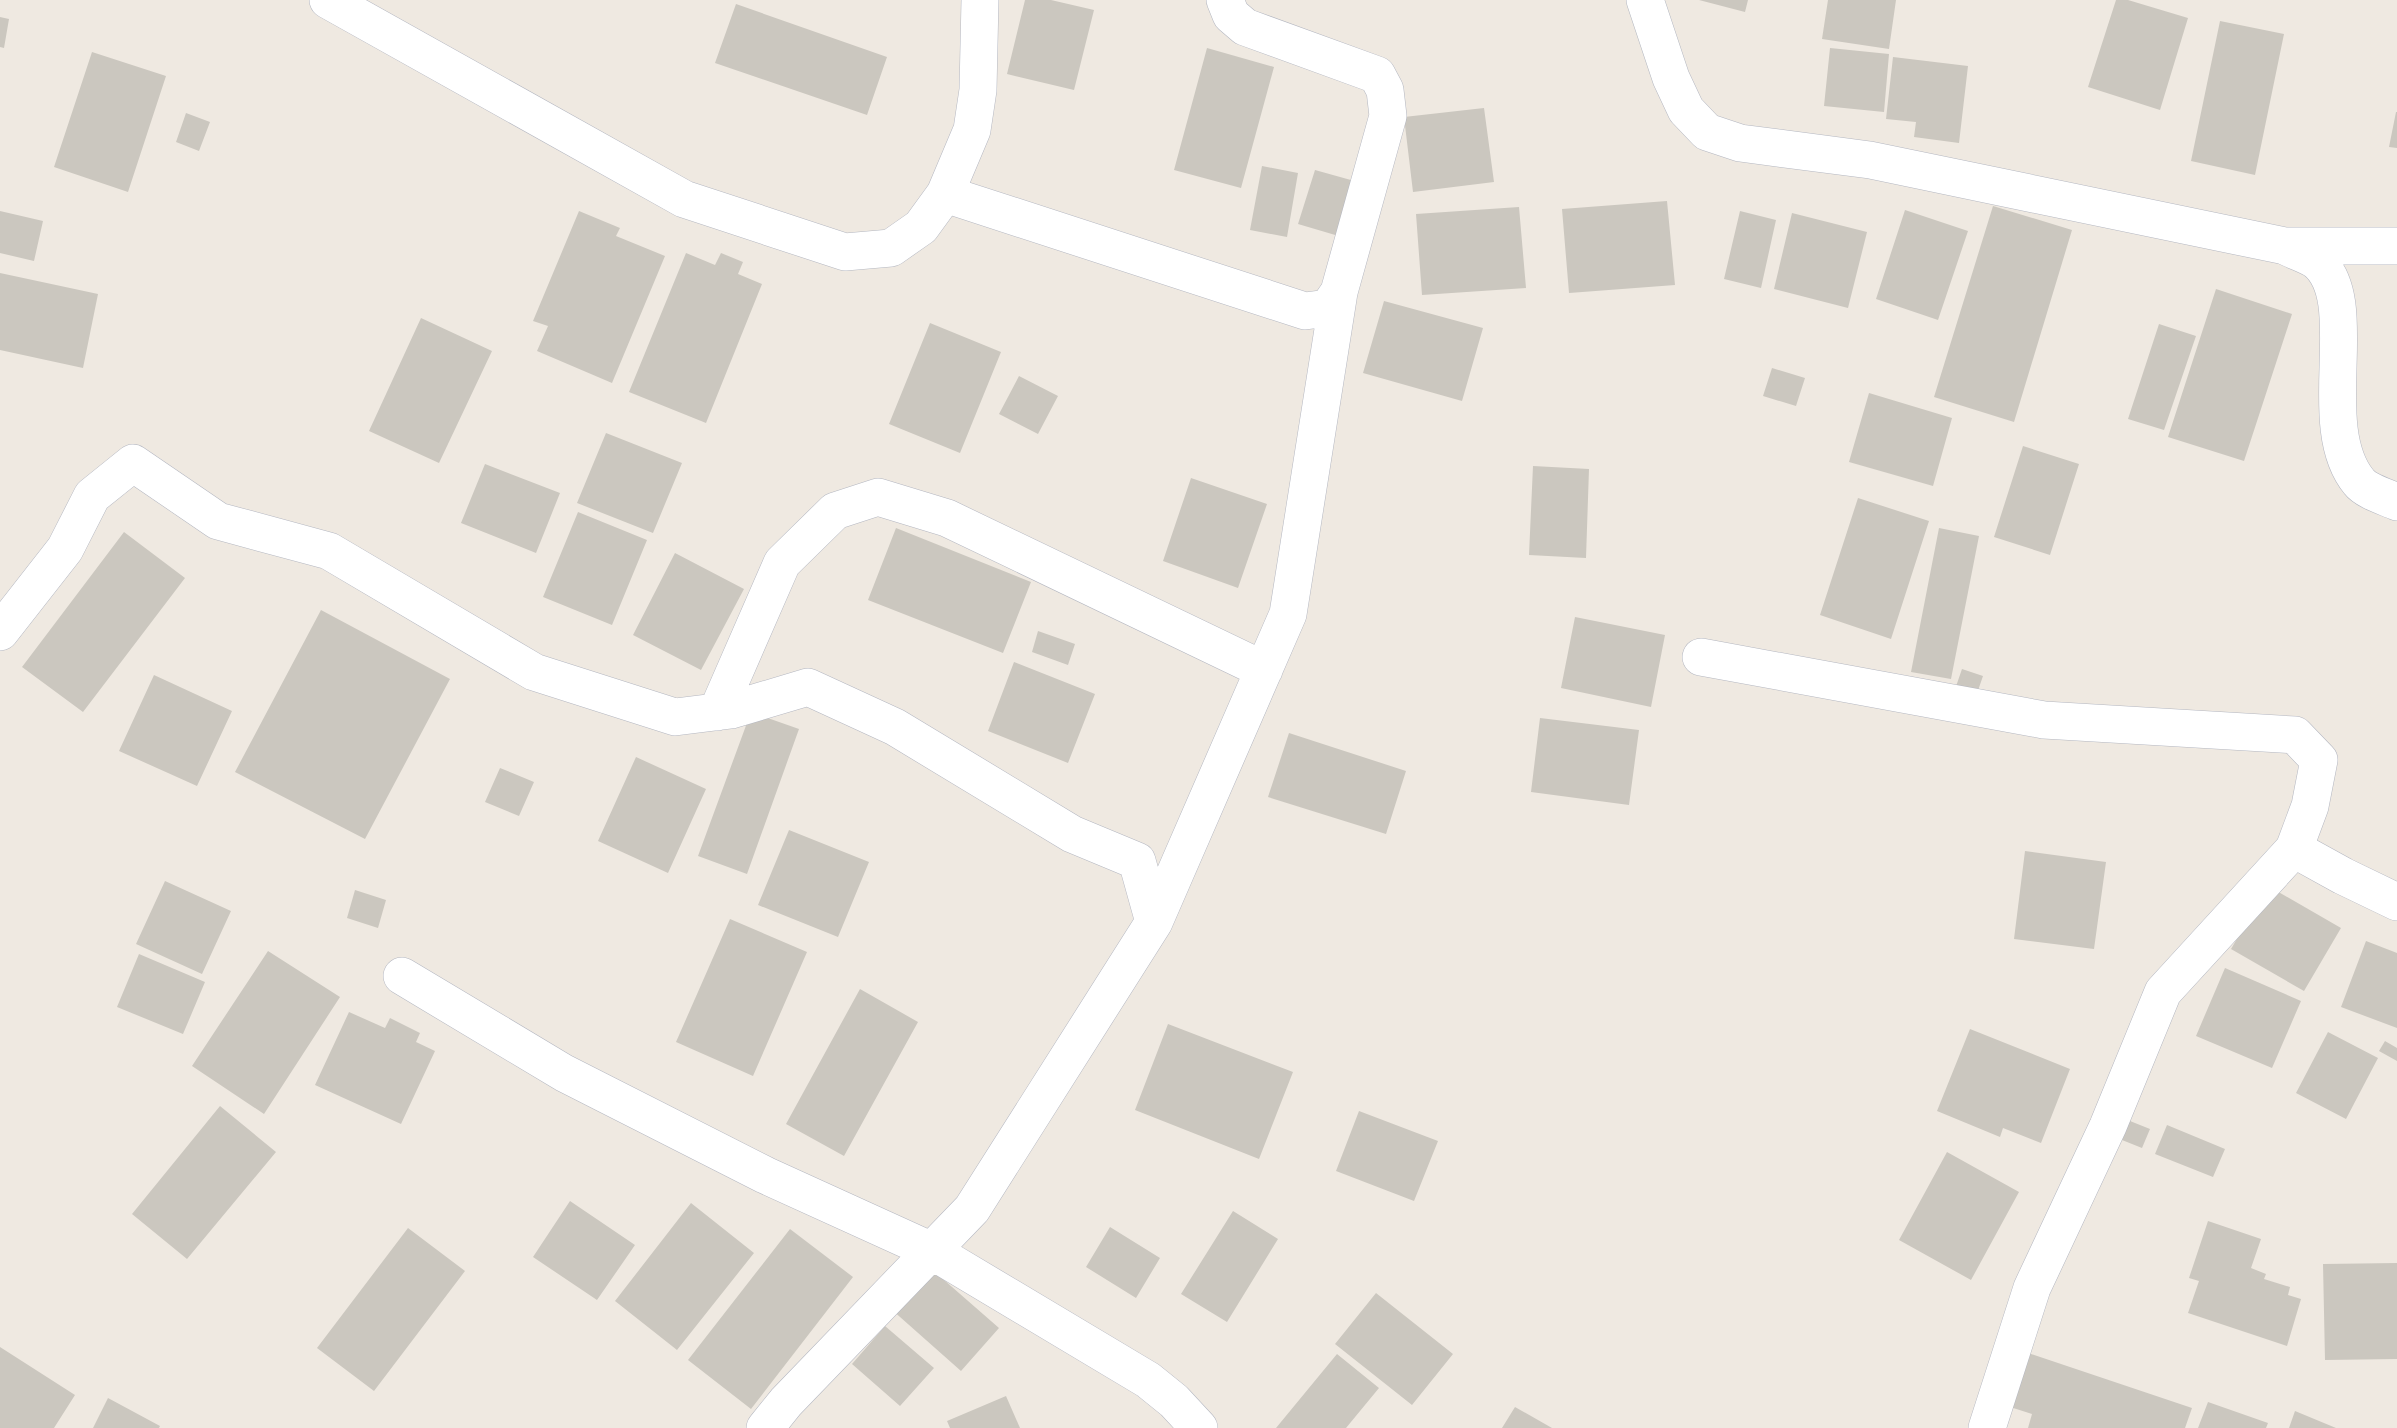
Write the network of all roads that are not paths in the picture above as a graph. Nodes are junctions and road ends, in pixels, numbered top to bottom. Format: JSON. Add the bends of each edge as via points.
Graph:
{"nodes":[{"id":1,"x":328,"y":0,"type":"edge"},
{"id":2,"x":980,"y":0,"type":"edge"},
{"id":3,"x":1225,"y":0,"type":"edge"},
{"id":4,"x":1645,"y":0,"type":"edge"},
{"id":5,"x":945,"y":194,"type":"junction"},
{"id":6,"x":2285,"y":246,"type":"junction"},
{"id":7,"x":2397,"y":246,"type":"edge"},
{"id":8,"x":1339,"y":292,"type":"junction"},
{"id":9,"x":2397,"y":502,"type":"edge"},
{"id":10,"x":0,"y":632,"type":"edge"},
{"id":11,"x":1701,"y":657,"type":"dead end"},
{"id":12,"x":1264,"y":670,"type":"junction"},
{"id":13,"x":717,"y":712,"type":"junction"},
{"id":14,"x":2294,"y":849,"type":"junction"},
{"id":15,"x":2397,"y":902,"type":"edge"},
{"id":16,"x":1154,"y":922,"type":"junction"},
{"id":17,"x":402,"y":976,"type":"dead end"},
{"id":18,"x":932,"y":1251,"type":"junction"},
{"id":19,"x":765,"y":1428,"type":"edge"},
{"id":20,"x":1199,"y":1428,"type":"edge"},
{"id":21,"x":1987,"y":1428,"type":"edge"}],
"edges":[{"from":1,"to":5,"type":"street","via":[[684,199],[845,252],[891,248],[921,228]]},
{"from":2,"to":5,"type":"street","via":[[978,90],[972,130]]},
{"from":3,"to":8,"type":"street","via":[[1231,15],[1245,27],[1377,75],[1385,90],[1388,117]]},
{"from":4,"to":6,"type":"street","via":[[1686,110],[1707,132],[1740,144],[1870,160]]},
{"from":5,"to":8,"type":"street","via":[[1305,311],[1328,308]]},
{"from":6,"to":7,"type":"street"},
{"from":6,"to":9,"type":"street","via":[[2316,260],[2331,281],[2338,306],[2337,419],[2342,453],[2360,484]]},
{"from":8,"to":12,"type":"street","via":[[1288,614]]},
{"from":10,"to":13,"type":"street","via":[[65,549],[92,496],[133,463],[218,521],[329,551],[534,672],[675,718]]},
{"from":11,"to":14,"type":"street","via":[[2044,720],[2295,735],[2319,760]]},
{"from":12,"to":13,"type":"street","via":[[947,518],[878,497],[835,511],[782,563]]},
{"from":12,"to":16,"type":"street"},
{"from":13,"to":16,"type":"street","via":[[808,687],[895,727],[1072,834],[1137,861]]},
{"from":14,"to":15,"type":"street"},
{"from":14,"to":21,"type":"street","via":[[2163,992],[2108,1126],[2032,1288]]},
{"from":16,"to":18,"type":"street","via":[[972,1209]]},
{"from":17,"to":18,"type":"street","via":[[564,1073],[765,1175]]},
{"from":18,"to":19,"type":"street"},
{"from":18,"to":20,"type":"street","via":[[1148,1380]]}]}
